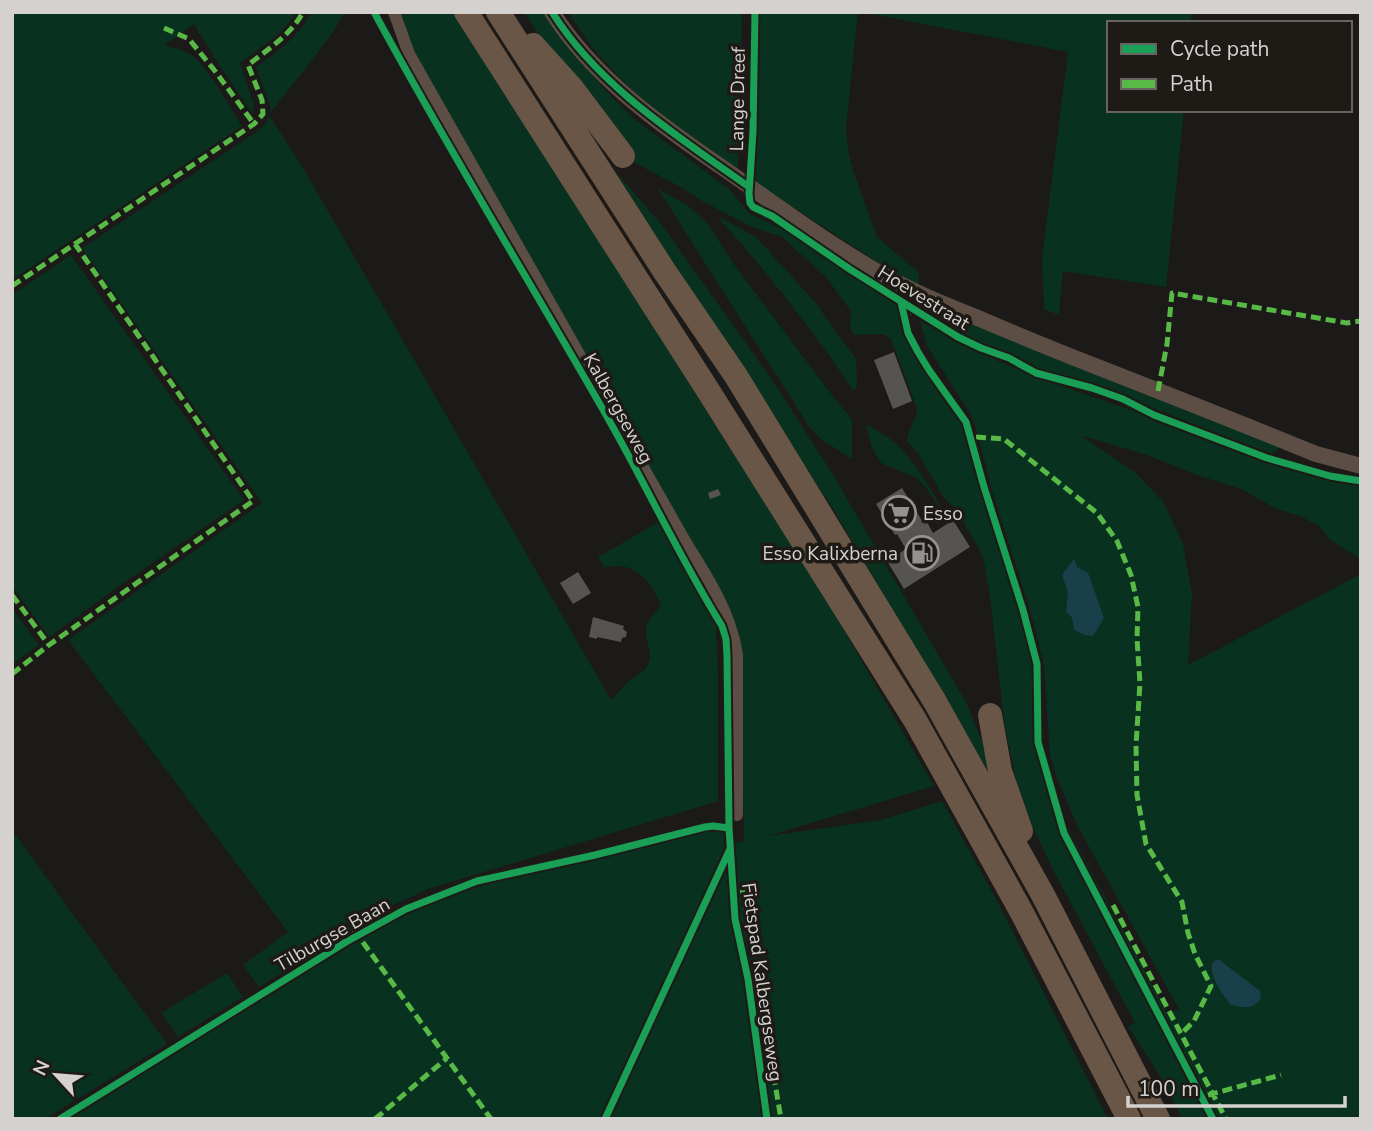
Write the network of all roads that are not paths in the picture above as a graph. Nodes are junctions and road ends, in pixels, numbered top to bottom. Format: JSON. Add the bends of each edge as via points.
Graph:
{"nodes":[{"id":1,"x":394,"y":12,"type":"edge"},
{"id":2,"x":466,"y":12,"type":"edge"},
{"id":3,"x":500,"y":12,"type":"edge"},
{"id":4,"x":552,"y":12,"type":"edge"},
{"id":5,"x":623,"y":156,"type":"dead end"},
{"id":6,"x":1361,"y":466,"type":"edge"},
{"id":7,"x":990,"y":715,"type":"dead end"},
{"id":8,"x":737,"y":815,"type":"dead end"},
{"id":9,"x":1043,"y":895,"type":"junction"},
{"id":10,"x":1129,"y":1119,"type":"edge"},
{"id":11,"x":1158,"y":1119,"type":"edge"}],
"edges":[{"from":1,"to":8,"type":"street","name":"Kalbergseweg","via":[[409,54],[718,594],[737,654]]},
{"from":2,"to":10,"type":"highway","via":[[915,720]]},
{"from":3,"to":5,"type":"highway","via":[[571,87]]},
{"from":3,"to":9,"type":"highway","via":[[657,261],[743,387],[934,699]]},
{"from":4,"to":6,"type":"street","name":"Hoevestraat","via":[[586,57],[638,105],[694,149],[886,276],[1037,343],[1316,454]]},
{"from":7,"to":9,"type":"highway","via":[[1000,771]]},
{"from":9,"to":11,"type":"highway"}]}
